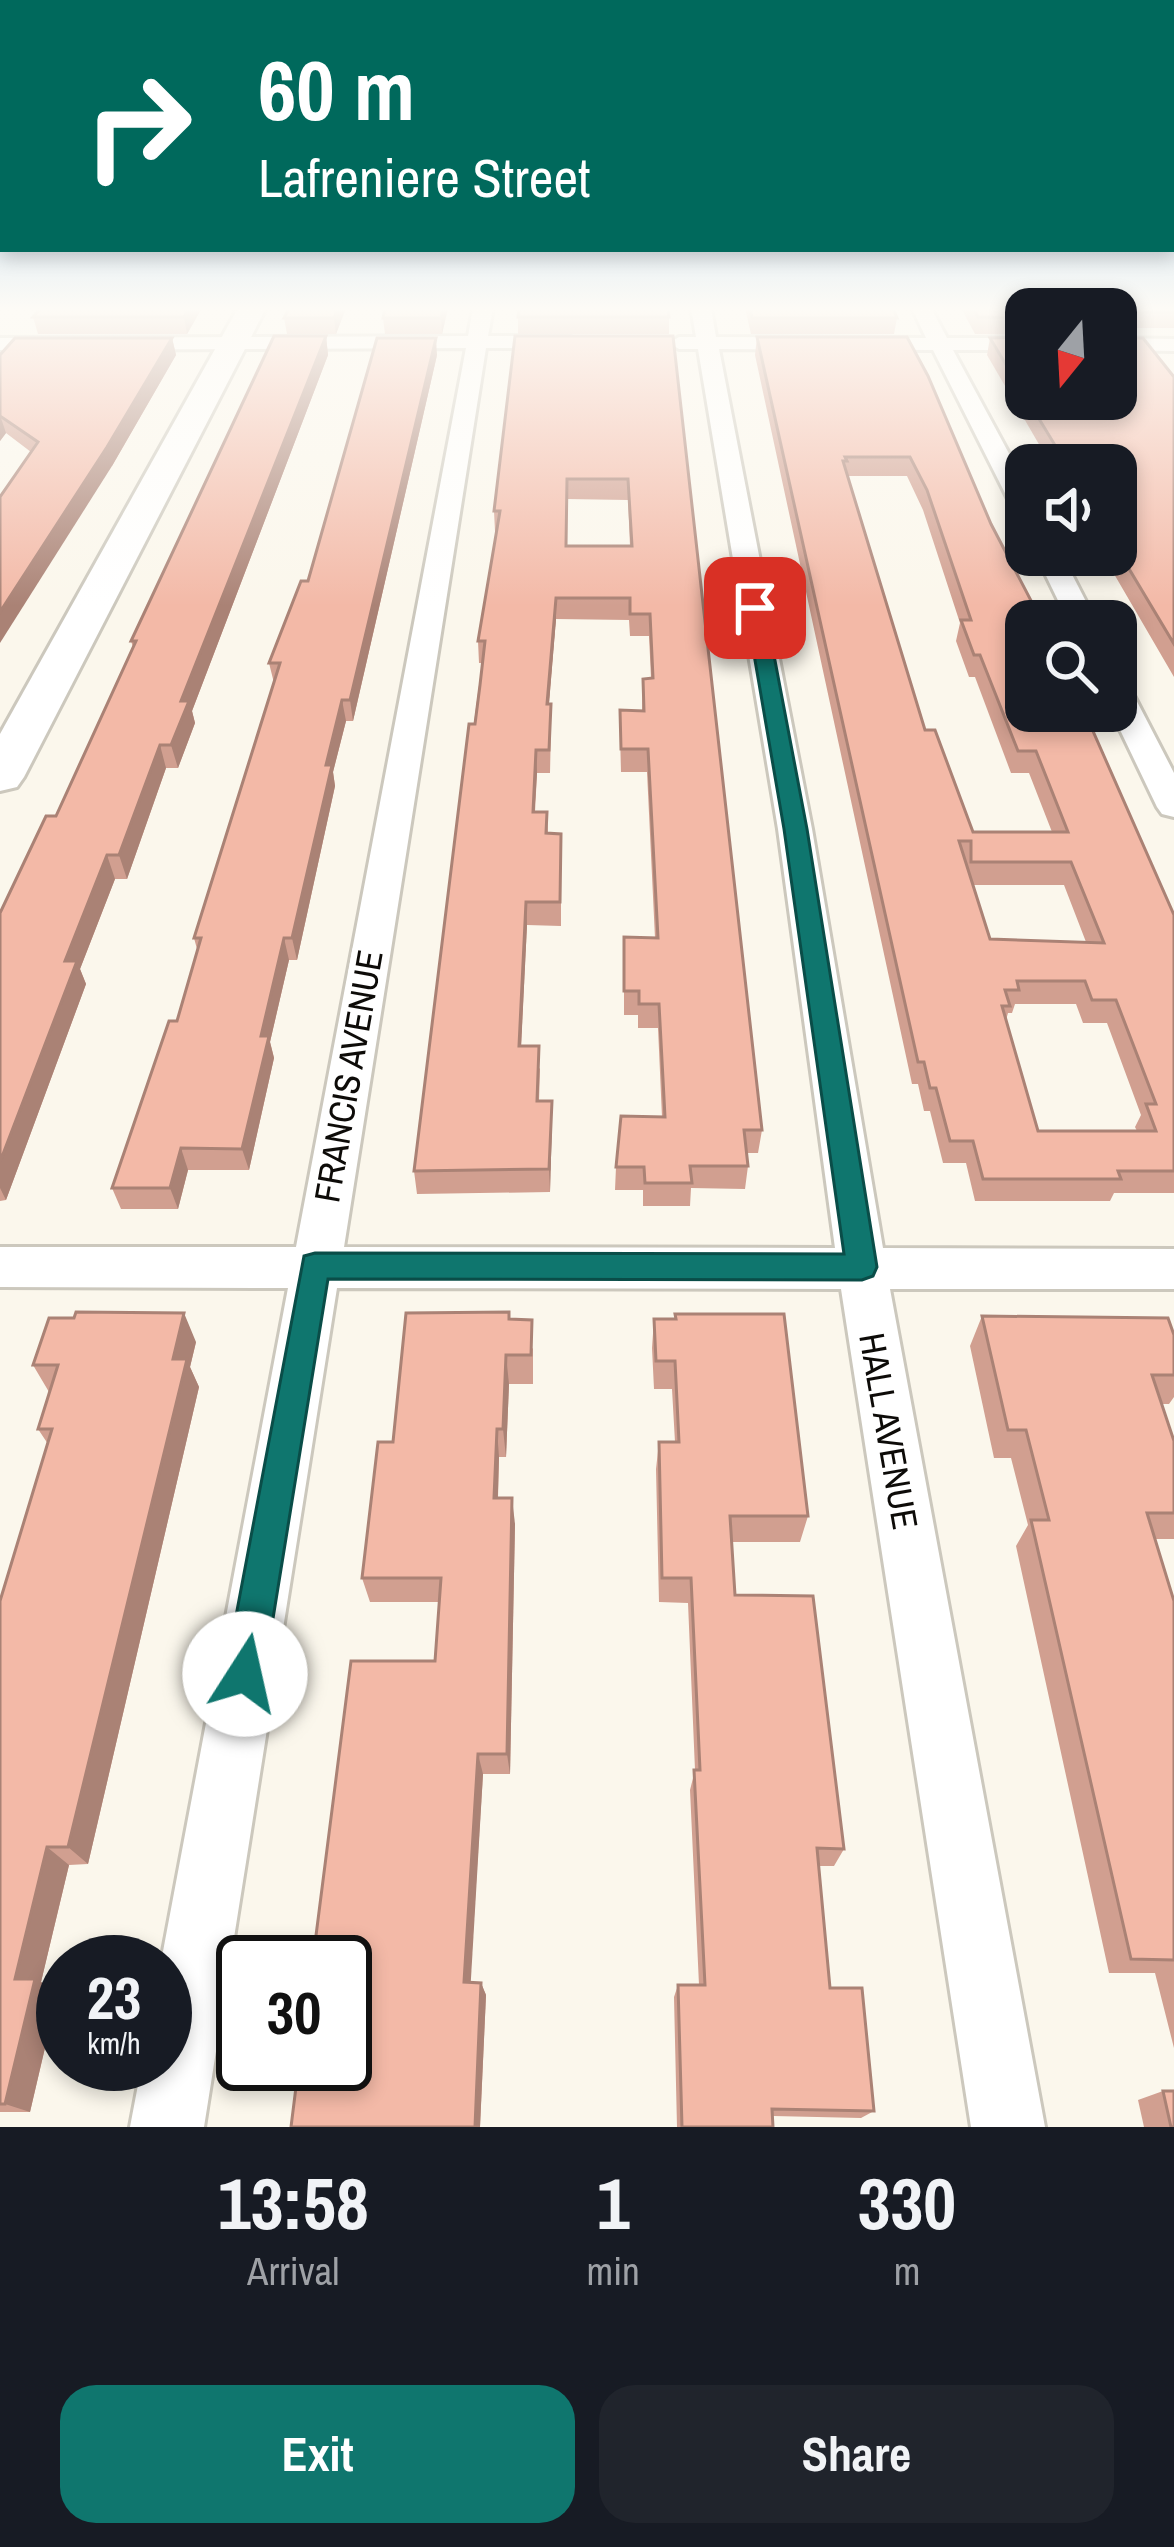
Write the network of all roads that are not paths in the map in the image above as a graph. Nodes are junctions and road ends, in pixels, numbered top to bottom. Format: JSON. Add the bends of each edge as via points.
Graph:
{"nodes":[{"id":1,"x":199,"y":407,"type":"edge"},
{"id":2,"x":466,"y":407,"type":"edge"},
{"id":3,"x":719,"y":407,"type":"edge"},
{"id":4,"x":972,"y":407,"type":"edge"},
{"id":5,"x":1005,"y":469,"type":"edge"},
{"id":6,"x":1137,"y":732,"type":"edge"},
{"id":7,"x":0,"y":776,"type":"edge"},
{"id":8,"x":1174,"y":807,"type":"edge"},
{"id":9,"x":315,"y":1266,"type":"junction"},
{"id":10,"x":0,"y":1267,"type":"edge"},
{"id":11,"x":862,"y":1267,"type":"junction"},
{"id":12,"x":1174,"y":1269,"type":"edge"},
{"id":13,"x":167,"y":2127,"type":"edge"},
{"id":14,"x":1008,"y":2127,"type":"edge"}],
"edges":[{"from":1,"to":7,"type":"street"},
{"from":2,"to":9,"type":"street","name":"FRANCIS AVENUE"},
{"from":3,"to":11,"type":"street","name":"HALL AVENUE"},
{"from":4,"to":5,"type":"street"},
{"from":6,"to":8,"type":"street"},
{"from":9,"to":10,"type":"street"},
{"from":9,"to":11,"type":"street"},
{"from":9,"to":13,"type":"street","name":"FRANCIS AVENUE"},
{"from":11,"to":12,"type":"street"},
{"from":11,"to":14,"type":"street","name":"HALL AVENUE"}]}
